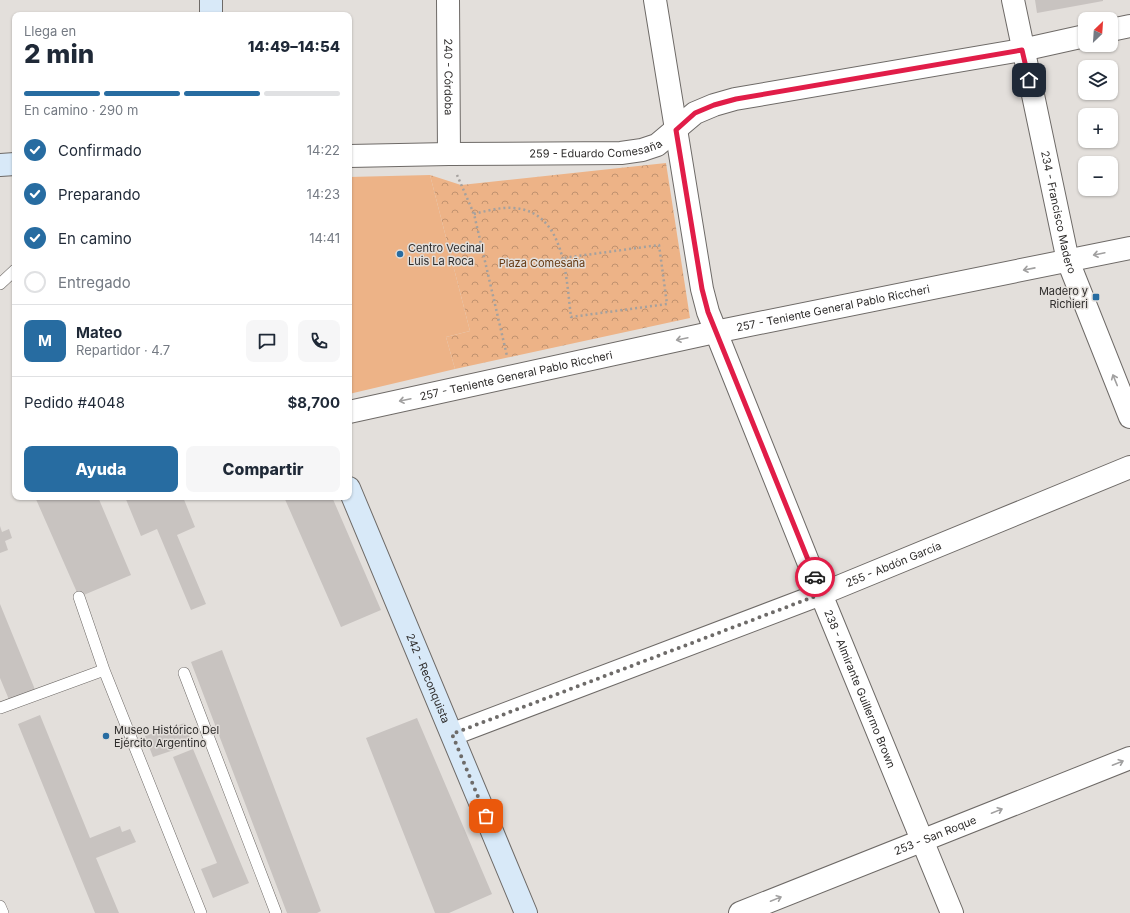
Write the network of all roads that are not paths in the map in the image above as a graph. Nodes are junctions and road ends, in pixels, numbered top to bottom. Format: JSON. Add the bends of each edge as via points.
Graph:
{"nodes":[{"id":1,"x":211,"y":0,"type":"edge"},
{"id":2,"x":448,"y":0,"type":"edge"},
{"id":3,"x":655,"y":0,"type":"edge"},
{"id":4,"x":1013,"y":0,"type":"edge"},
{"id":5,"x":211,"y":12,"type":"edge"},
{"id":6,"x":1130,"y":26,"type":"edge"},
{"id":7,"x":1118,"y":29,"type":"edge"},
{"id":8,"x":1078,"y":38,"type":"edge"},
{"id":9,"x":1022,"y":50,"type":"junction"},
{"id":10,"x":676,"y":130,"type":"junction"},
{"id":11,"x":449,"y":154,"type":"junction"},
{"id":12,"x":352,"y":156,"type":"edge"},
{"id":13,"x":12,"y":164,"type":"edge"},
{"id":14,"x":0,"y":165,"type":"edge"},
{"id":15,"x":1130,"y":248,"type":"edge"},
{"id":16,"x":1068,"y":261,"type":"junction"},
{"id":17,"x":12,"y":273,"type":"edge"},
{"id":18,"x":0,"y":284,"type":"edge"},
{"id":19,"x":715,"y":332,"type":"junction"},
{"id":20,"x":352,"y":411,"type":"edge"},
{"id":21,"x":1130,"y":417,"type":"edge"},
{"id":22,"x":1130,"y":467,"type":"edge"},
{"id":23,"x":352,"y":495,"type":"edge"},
{"id":24,"x":821,"y":594,"type":"junction"},
{"id":25,"x":79,"y":597,"type":"dead end"},
{"id":26,"x":104,"y":670,"type":"junction"},
{"id":27,"x":184,"y":674,"type":"dead end"},
{"id":28,"x":0,"y":708,"type":"edge"},
{"id":29,"x":452,"y":734,"type":"junction"},
{"id":30,"x":1130,"y":758,"type":"edge"},
{"id":31,"x":922,"y":841,"type":"junction"},
{"id":32,"x":0,"y":906,"type":"edge"},
{"id":33,"x":3,"y":913,"type":"edge"},
{"id":34,"x":201,"y":913,"type":"edge"},
{"id":35,"x":276,"y":913,"type":"edge"},
{"id":36,"x":526,"y":913,"type":"edge"},
{"id":37,"x":740,"y":913,"type":"edge"},
{"id":38,"x":952,"y":913,"type":"edge"}],
"edges":[{"from":1,"to":5,"type":"street"},
{"from":2,"to":11,"type":"street","name":"240 - Córdoba"},
{"from":3,"to":10,"type":"street","name":"238 - Almirante Guillermo Brown"},
{"from":4,"to":9,"type":"street","name":"234 - Francisco Madero"},
{"from":6,"to":7,"type":"street"},
{"from":8,"to":9,"type":"street","name":"259 - Eduardo Comesaña"},
{"from":9,"to":10,"type":"street","name":"259 - Eduardo Comesaña","via":[[736,99],[695,113]]},
{"from":9,"to":16,"type":"street","name":"234 - Francisco Madero"},
{"from":10,"to":11,"type":"street","name":"259 - Eduardo Comesaña","via":[[658,145],[621,153]]},
{"from":10,"to":19,"type":"street","name":"238 - Almirante Guillermo Brown","via":[[702,289]]},
{"from":11,"to":12,"type":"street","name":"259 - Eduardo Comesaña"},
{"from":13,"to":14,"type":"street"},
{"from":15,"to":16,"type":"street","name":"257 - Teniente General Pablo Riccheri","one_way":true},
{"from":16,"to":19,"type":"street","name":"257 - Teniente General Pablo Riccheri","one_way":true},
{"from":21,"to":16,"type":"street","name":"234 - Francisco Madero","one_way":true},
{"from":17,"to":18,"type":"lane"},
{"from":19,"to":20,"type":"street","name":"257 - Teniente General Pablo Riccheri","one_way":true},
{"from":19,"to":24,"type":"street","name":"238 - Almirante Guillermo Brown"},
{"from":22,"to":24,"type":"street","name":"255 - Abdón García"},
{"from":23,"to":29,"type":"street","name":"242 - Reconquista"},
{"from":24,"to":29,"type":"street","name":"255 - Abdón García"},
{"from":24,"to":31,"type":"street","name":"238 - Almirante Guillermo Brown"},
{"from":25,"to":26,"type":"lane"},
{"from":26,"to":28,"type":"lane"},
{"from":26,"to":34,"type":"lane"},
{"from":27,"to":35,"type":"lane"},
{"from":29,"to":36,"type":"street","name":"242 - Reconquista"},
{"from":31,"to":30,"type":"street","name":"253 - San Roque","one_way":true},
{"from":37,"to":31,"type":"street","name":"253 - San Roque","one_way":true},
{"from":31,"to":38,"type":"street","name":"238 - Almirante Guillermo Brown"},
{"from":32,"to":33,"type":"lane"}]}
